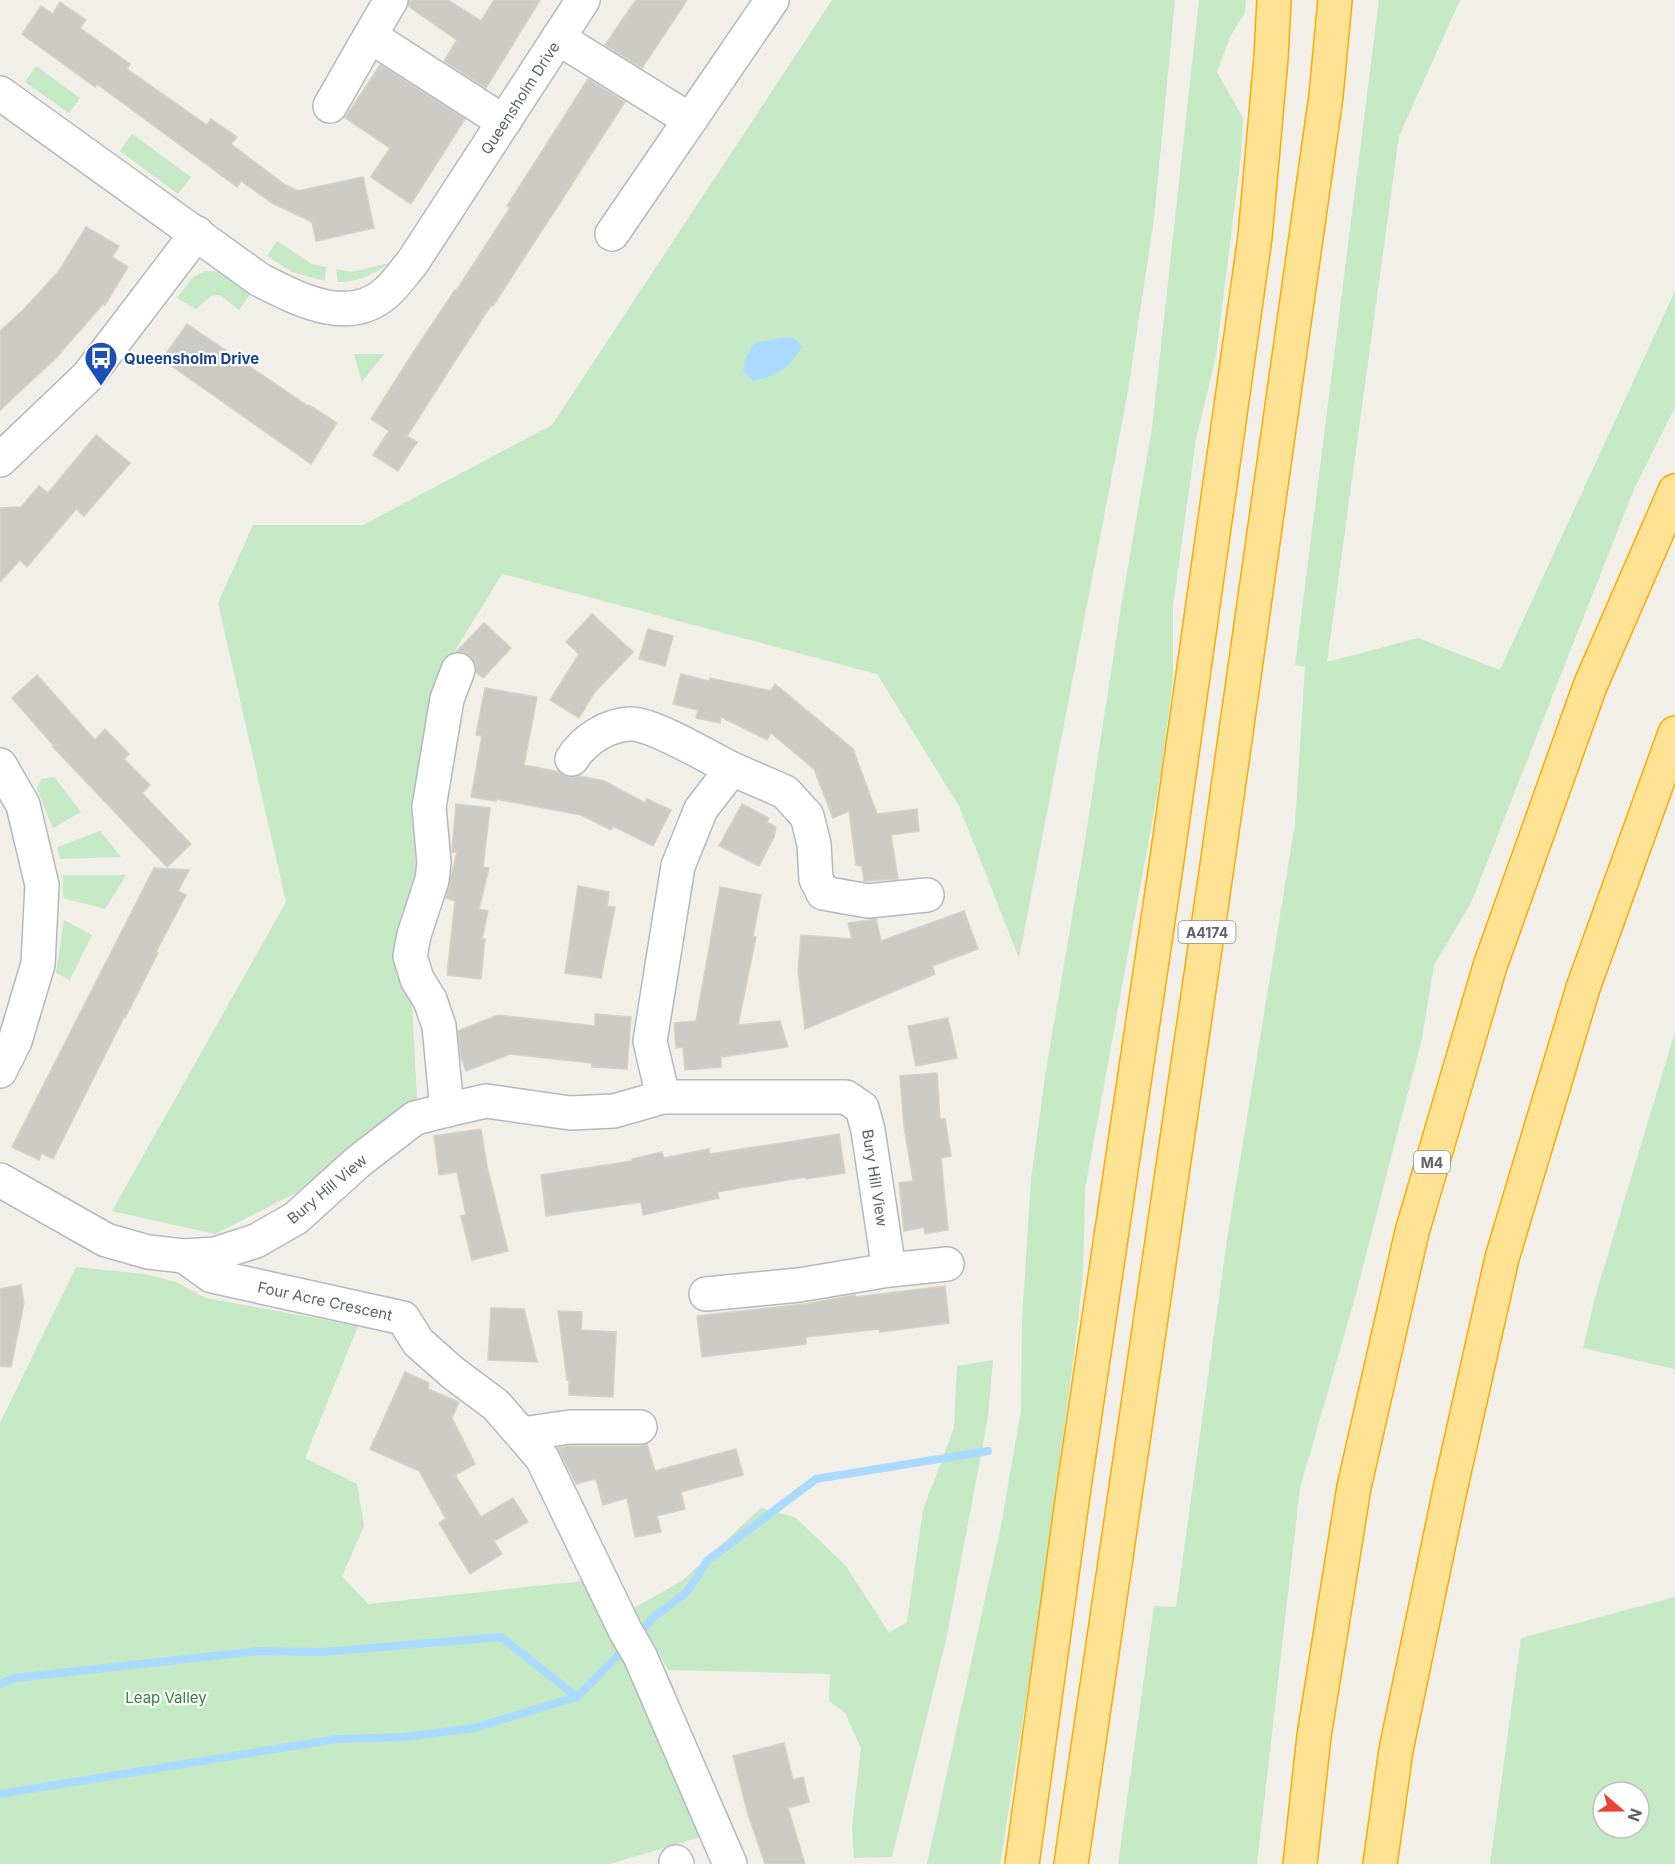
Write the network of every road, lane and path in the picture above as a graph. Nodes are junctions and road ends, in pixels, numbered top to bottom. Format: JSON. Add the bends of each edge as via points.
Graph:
{"nodes":[{"id":1,"x":391,"y":0,"type":"edge"},
{"id":2,"x":583,"y":0,"type":"edge"},
{"id":3,"x":772,"y":0,"type":"edge"},
{"id":4,"x":1274,"y":0,"type":"edge"},
{"id":5,"x":1335,"y":0,"type":"edge"},
{"id":6,"x":370,"y":36,"type":"junction"},
{"id":7,"x":558,"y":38,"type":"junction"},
{"id":8,"x":0,"y":93,"type":"edge"},
{"id":9,"x":330,"y":106,"type":"dead end"},
{"id":10,"x":690,"y":120,"type":"junction"},
{"id":11,"x":504,"y":122,"type":"junction"},
{"id":12,"x":197,"y":233,"type":"junction"},
{"id":13,"x":612,"y":234,"type":"dead end"},
{"id":14,"x":0,"y":460,"type":"edge"},
{"id":15,"x":1675,"y":491,"type":"edge"},
{"id":16,"x":458,"y":670,"type":"dead end"},
{"id":17,"x":1675,"y":733,"type":"edge"},
{"id":18,"x":572,"y":759,"type":"dead end"},
{"id":19,"x":0,"y":765,"type":"edge"},
{"id":20,"x":732,"y":769,"type":"junction"},
{"id":21,"x":927,"y":895,"type":"dead end"},
{"id":22,"x":0,"y":1071,"type":"edge"},
{"id":23,"x":663,"y":1097,"type":"junction"},
{"id":24,"x":447,"y":1110,"type":"junction"},
{"id":25,"x":0,"y":1180,"type":"edge"},
{"id":26,"x":184,"y":1256,"type":"junction"},
{"id":27,"x":947,"y":1264,"type":"dead end"},
{"id":28,"x":889,"y":1270,"type":"junction"},
{"id":29,"x":706,"y":1294,"type":"dead end"},
{"id":30,"x":640,"y":1426,"type":"dead end"},
{"id":31,"x":522,"y":1434,"type":"junction"},
{"id":32,"x":730,"y":1864,"type":"edge"},
{"id":33,"x":1022,"y":1864,"type":"edge"},
{"id":34,"x":1071,"y":1864,"type":"edge"},
{"id":35,"x":1300,"y":1864,"type":"edge"},
{"id":36,"x":1380,"y":1864,"type":"edge"}],
"edges":[{"from":1,"to":6,"type":"street"},
{"from":2,"to":7,"type":"street","name":"Queensholm Drive"},
{"from":3,"to":10,"type":"street"},
{"from":4,"to":33,"type":"highway","number":"A4174","via":[[1256,237]]},
{"from":5,"to":34,"type":"highway","number":"A4174","via":[[1324,108],[1217,866]]},
{"from":6,"to":9,"type":"street"},
{"from":6,"to":11,"type":"street"},
{"from":7,"to":10,"type":"street"},
{"from":7,"to":11,"type":"street","name":"Queensholm Drive"},
{"from":8,"to":12,"type":"street","name":"Queensholm Drive"},
{"from":10,"to":13,"type":"street"},
{"from":11,"to":12,"type":"street","name":"Queensholm Drive","via":[[411,263],[386,293],[360,308],[332,308],[298,299],[260,279]]},
{"from":12,"to":14,"type":"street","via":[[88,376]]},
{"from":15,"to":35,"type":"highway","number":"M4","via":[[1590,686],[1490,966],[1412,1232],[1354,1487],[1314,1736]]},
{"from":16,"to":24,"type":"street","via":[[447,699],[429,807],[432,880],[410,956],[439,1026]]},
{"from":17,"to":36,"type":"highway","via":[[1583,988],[1502,1258],[1396,1750]]},
{"from":18,"to":20,"type":"street","via":[[581,745],[612,727],[632,723]]},
{"from":19,"to":22,"type":"street","via":[[23,805],[42,885],[38,964],[15,1041]]},
{"from":20,"to":21,"type":"street","via":[[785,792],[807,816],[816,879],[823,893],[868,901]]},
{"from":20,"to":23,"type":"street","via":[[701,809],[678,866],[650,1041]]},
{"from":23,"to":24,"type":"street","name":"Bury Hill View","via":[[614,1111],[570,1113],[486,1101]]},
{"from":23,"to":28,"type":"street","name":"Bury Hill View","via":[[846,1098],[862,1108]]},
{"from":24,"to":26,"type":"street","name":"Bury Hill View","via":[[415,1118],[359,1161],[296,1218],[256,1241],[215,1254]]},
{"from":25,"to":26,"type":"street","name":"Bury Hill View","via":[[106,1240],[148,1252]]},
{"from":26,"to":31,"type":"street","name":"Four Acre Crescent","via":[[212,1276],[403,1318],[418,1342],[496,1405]]},
{"from":27,"to":28,"type":"street"},
{"from":28,"to":29,"type":"street","via":[[799,1285]]},
{"from":30,"to":31,"type":"street","via":[[570,1427]]},
{"from":31,"to":32,"type":"street","name":"Four Acre Crescent","via":[[542,1458],[633,1643]]}]}
